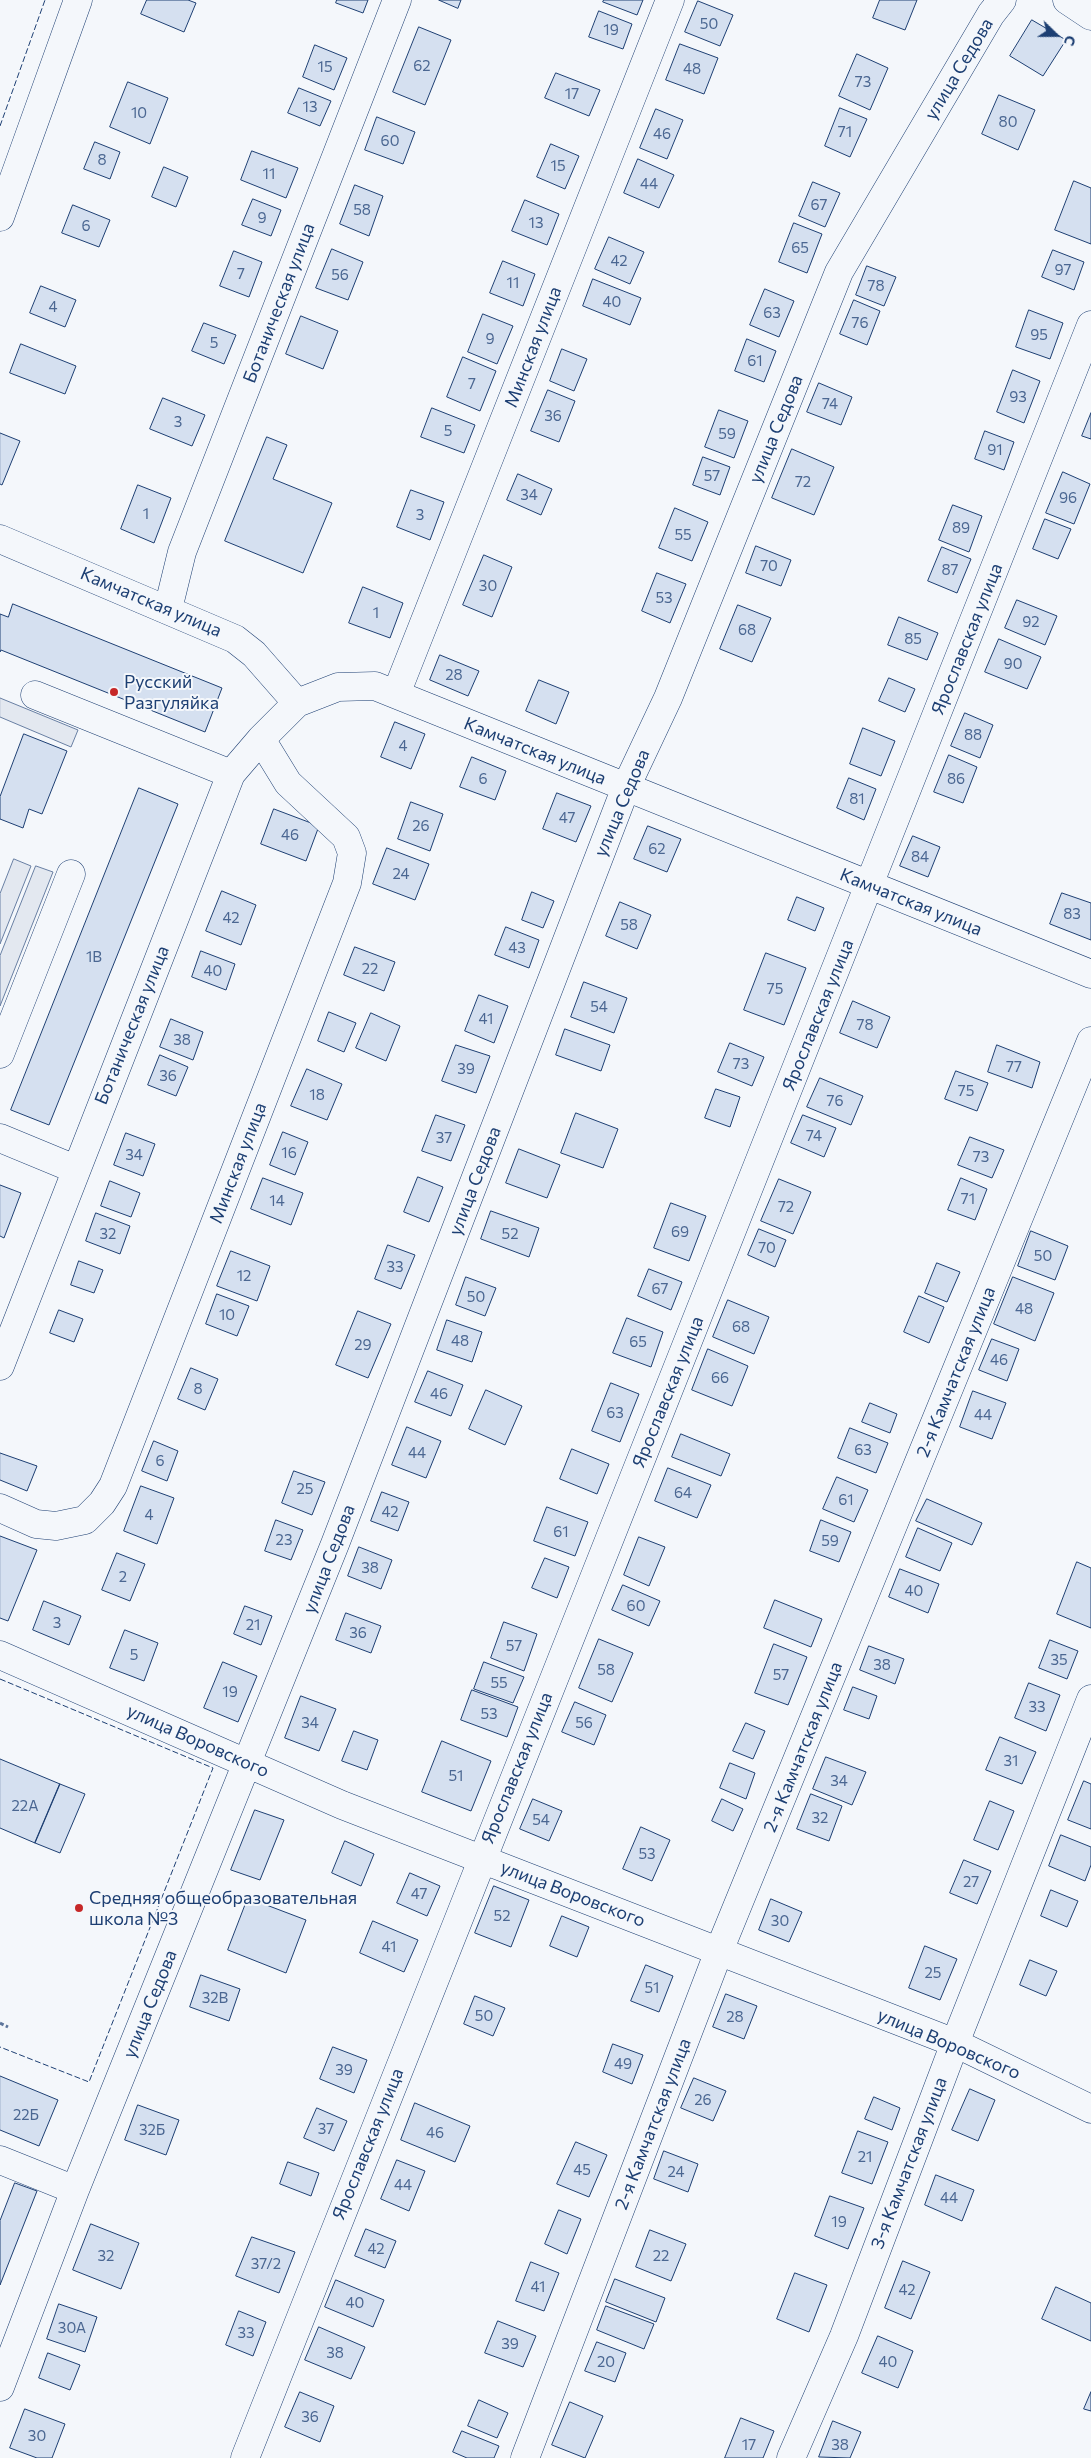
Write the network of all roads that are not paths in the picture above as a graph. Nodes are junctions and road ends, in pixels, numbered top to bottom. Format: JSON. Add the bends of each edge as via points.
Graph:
{"nodes":[{"id":1,"x":78,"y":0,"type":"edge"},
{"id":2,"x":397,"y":0,"type":"edge"},
{"id":3,"x":670,"y":0,"type":"edge"},
{"id":4,"x":1002,"y":0,"type":"edge"},
{"id":5,"x":1067,"y":0,"type":"edge"},
{"id":6,"x":1091,"y":16,"type":"edge"},
{"id":7,"x":0,"y":217,"type":"edge"},
{"id":8,"x":1091,"y":325,"type":"edge"},
{"id":9,"x":0,"y":539,"type":"edge"},
{"id":10,"x":168,"y":609,"type":"junction"},
{"id":11,"x":396,"y":694,"type":"junction"},
{"id":12,"x":35,"y":695,"type":"dead end"},
{"id":13,"x":297,"y":704,"type":"junction"},
{"id":14,"x":261,"y":739,"type":"junction"},
{"id":15,"x":232,"y":774,"type":"junction"},
{"id":16,"x":626,"y":787,"type":"junction"},
{"id":17,"x":71,"y":874,"type":"dead end"},
{"id":18,"x":870,"y":886,"type":"junction"},
{"id":19,"x":1091,"y":974,"type":"edge"},
{"id":20,"x":1091,"y":1041,"type":"edge"},
{"id":21,"x":0,"y":1054,"type":"edge"},
{"id":22,"x":0,"y":1138,"type":"edge"},
{"id":23,"x":75,"y":1169,"type":"junction"},
{"id":24,"x":7,"y":1324,"type":"edge"},
{"id":25,"x":0,"y":1366,"type":"edge"},
{"id":26,"x":0,"y":1508,"type":"edge"},
{"id":27,"x":0,"y":1655,"type":"edge"},
{"id":28,"x":1091,"y":1699,"type":"edge"},
{"id":29,"x":248,"y":1763,"type":"junction"},
{"id":30,"x":481,"y":1858,"type":"junction"},
{"id":31,"x":719,"y":1951,"type":"junction"},
{"id":32,"x":954,"y":2043,"type":"junction"},
{"id":33,"x":1091,"y":2109,"type":"edge"},
{"id":34,"x":0,"y":2160,"type":"edge"},
{"id":35,"x":75,"y":2190,"type":"junction"},
{"id":36,"x":0,"y":2387,"type":"edge"},
{"id":37,"x":244,"y":2458,"type":"edge"},
{"id":38,"x":525,"y":2458,"type":"edge"},
{"id":39,"x":791,"y":2458,"type":"edge"}],
"edges":[{"from":1,"to":7,"type":"street"},
{"from":2,"to":10,"type":"street","name":"Ботаническая улица","via":[[182,552]]},
{"from":3,"to":11,"type":"street","name":"Минская улица"},
{"from":4,"to":16,"type":"street","name":"улица Седова","via":[[839,272],[668,698]]},
{"from":5,"to":6,"type":"street"},
{"from":8,"to":18,"type":"street","name":"Ярославская улица"},
{"from":9,"to":10,"type":"street","name":"Камчатская улица"},
{"from":10,"to":13,"type":"street","name":"Камчатская улица","via":[[236,639],[254,654]]},
{"from":11,"to":13,"type":"street","name":"Камчатская улица","via":[[375,686],[338,687]]},
{"from":11,"to":16,"type":"street","name":"Камчатская улица"},
{"from":12,"to":15,"type":"street"},
{"from":13,"to":14,"type":"street","name":"Ботаническая улица"},
{"from":14,"to":15,"type":"street","name":"Ботаническая улица"},
{"from":14,"to":26,"type":"street","name":"Минская улица","via":[[288,783],[346,837],[352,854],[347,883],[113,1486],[85,1520],[36,1524]]},
{"from":15,"to":23,"type":"street","name":"Ботаническая улица"},
{"from":16,"to":18,"type":"street","name":"Камчатская улица"},
{"from":16,"to":29,"type":"street","name":"улица Седова"},
{"from":17,"to":21,"type":"street"},
{"from":18,"to":19,"type":"street","name":"Камчатская улица"},
{"from":18,"to":30,"type":"street","name":"Ярославская улица"},
{"from":20,"to":31,"type":"street","name":"2-я Камчатская улица"},
{"from":22,"to":23,"type":"street"},
{"from":23,"to":24,"type":"street","name":"Ботаническая улица"},
{"from":24,"to":25,"type":"street","name":"Ботаническая улица"},
{"from":27,"to":29,"type":"street","name":"улица Воровского"},
{"from":28,"to":32,"type":"street","name":"3-я Камчатская улица"},
{"from":29,"to":30,"type":"street","name":"улица Воровского","via":[[342,1805]]},
{"from":29,"to":35,"type":"street","name":"улица Седова"},
{"from":30,"to":31,"type":"street","name":"улица Воровского"},
{"from":30,"to":37,"type":"street","name":"Ярославская улица"},
{"from":31,"to":32,"type":"street","name":"улица Воровского"},
{"from":31,"to":38,"type":"street","name":"2-я Камчатская улица"},
{"from":32,"to":33,"type":"street","name":"улица Воровского"},
{"from":32,"to":39,"type":"street","name":"3-я Камчатская улица","via":[[844,2336]]},
{"from":34,"to":35,"type":"street"},
{"from":35,"to":36,"type":"street","name":"улица Седова"}]}
